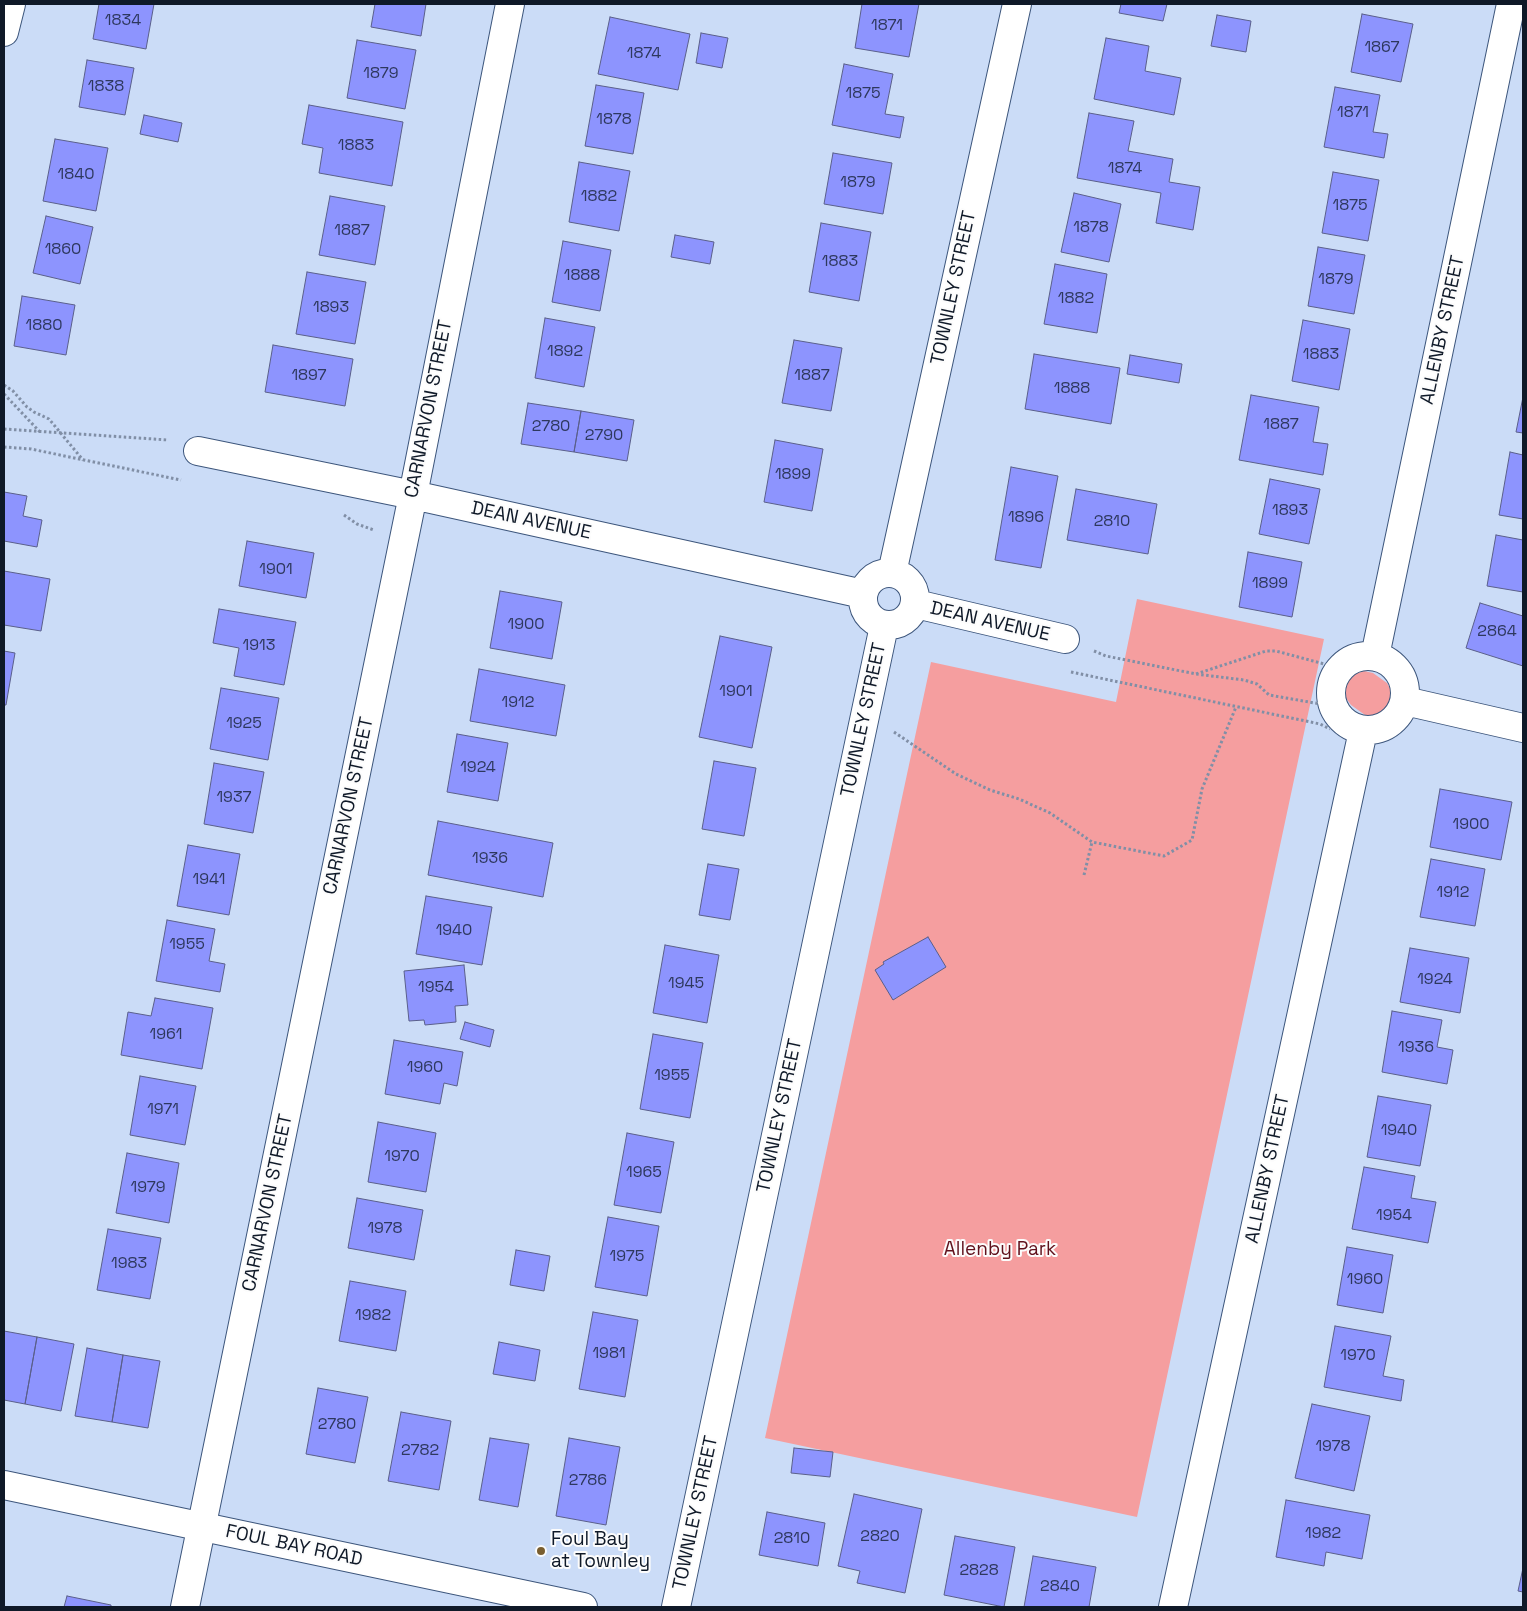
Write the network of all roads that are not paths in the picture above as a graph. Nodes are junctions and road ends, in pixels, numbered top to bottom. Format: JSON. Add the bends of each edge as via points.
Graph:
{"nodes":[{"id":1,"x":11,"y":4,"type":"edge"},
{"id":2,"x":510,"y":4,"type":"edge"},
{"id":3,"x":1017,"y":4,"type":"edge"},
{"id":4,"x":1511,"y":4,"type":"edge"},
{"id":5,"x":4,"y":32,"type":"edge"},
{"id":6,"x":198,"y":451,"type":"road end"},
{"id":7,"x":413,"y":495,"type":"junction"},
{"id":8,"x":892,"y":573,"type":"junction"},
{"id":9,"x":863,"y":594,"type":"junction"},
{"id":10,"x":916,"y":604,"type":"junction"},
{"id":11,"x":884,"y":626,"type":"junction"},
{"id":12,"x":1065,"y":639,"type":"road end"},
{"id":13,"x":1375,"y":656,"type":"junction"},
{"id":14,"x":1405,"y":701,"type":"junction"},
{"id":15,"x":1523,"y":728,"type":"edge"},
{"id":16,"x":1362,"y":737,"type":"junction"},
{"id":17,"x":4,"y":1485,"type":"edge"},
{"id":18,"x":202,"y":1527,"type":"junction"},
{"id":19,"x":184,"y":1607,"type":"edge"},
{"id":20,"x":583,"y":1607,"type":"edge"},
{"id":21,"x":676,"y":1607,"type":"edge"},
{"id":22,"x":1173,"y":1607,"type":"edge"}],
"edges":[{"from":1,"to":5,"type":"street"},
{"from":2,"to":7,"type":"street","name":"CARNARVON STREET"},
{"from":3,"to":8,"type":"street","name":"TOWNLEY STREET"},
{"from":4,"to":13,"type":"street","name":"ALLENBY STREET"},
{"from":6,"to":7,"type":"street","name":"DEAN AVENUE"},
{"from":7,"to":9,"type":"street","name":"DEAN AVENUE"},
{"from":7,"to":18,"type":"street","name":"CARNARVON STREET"},
{"from":8,"to":9,"type":"street","via":[[874,578]]},
{"from":8,"to":10,"type":"street","via":[[902,576],[910,584]]},
{"from":9,"to":11,"type":"street","via":[[867,614]]},
{"from":10,"to":11,"type":"street","via":[[909,617],[898,625]]},
{"from":10,"to":12,"type":"street","name":"DEAN AVENUE"},
{"from":11,"to":21,"type":"street","name":"TOWNLEY STREET"},
{"from":13,"to":14,"type":"street","via":[[1392,665],[1403,681]]},
{"from":13,"to":16,"type":"street","via":[[1356,658],[1339,668],[1331,686],[1332,706],[1344,723]]},
{"from":14,"to":15,"type":"street"},
{"from":14,"to":16,"type":"street","via":[[1397,718]]},
{"from":16,"to":22,"type":"street","name":"ALLENBY STREET"},
{"from":17,"to":18,"type":"street","name":"FOUL BAY ROAD"},
{"from":18,"to":19,"type":"street","name":"CARNARVON STREET"},
{"from":18,"to":20,"type":"street","name":"FOUL BAY ROAD"}]}
